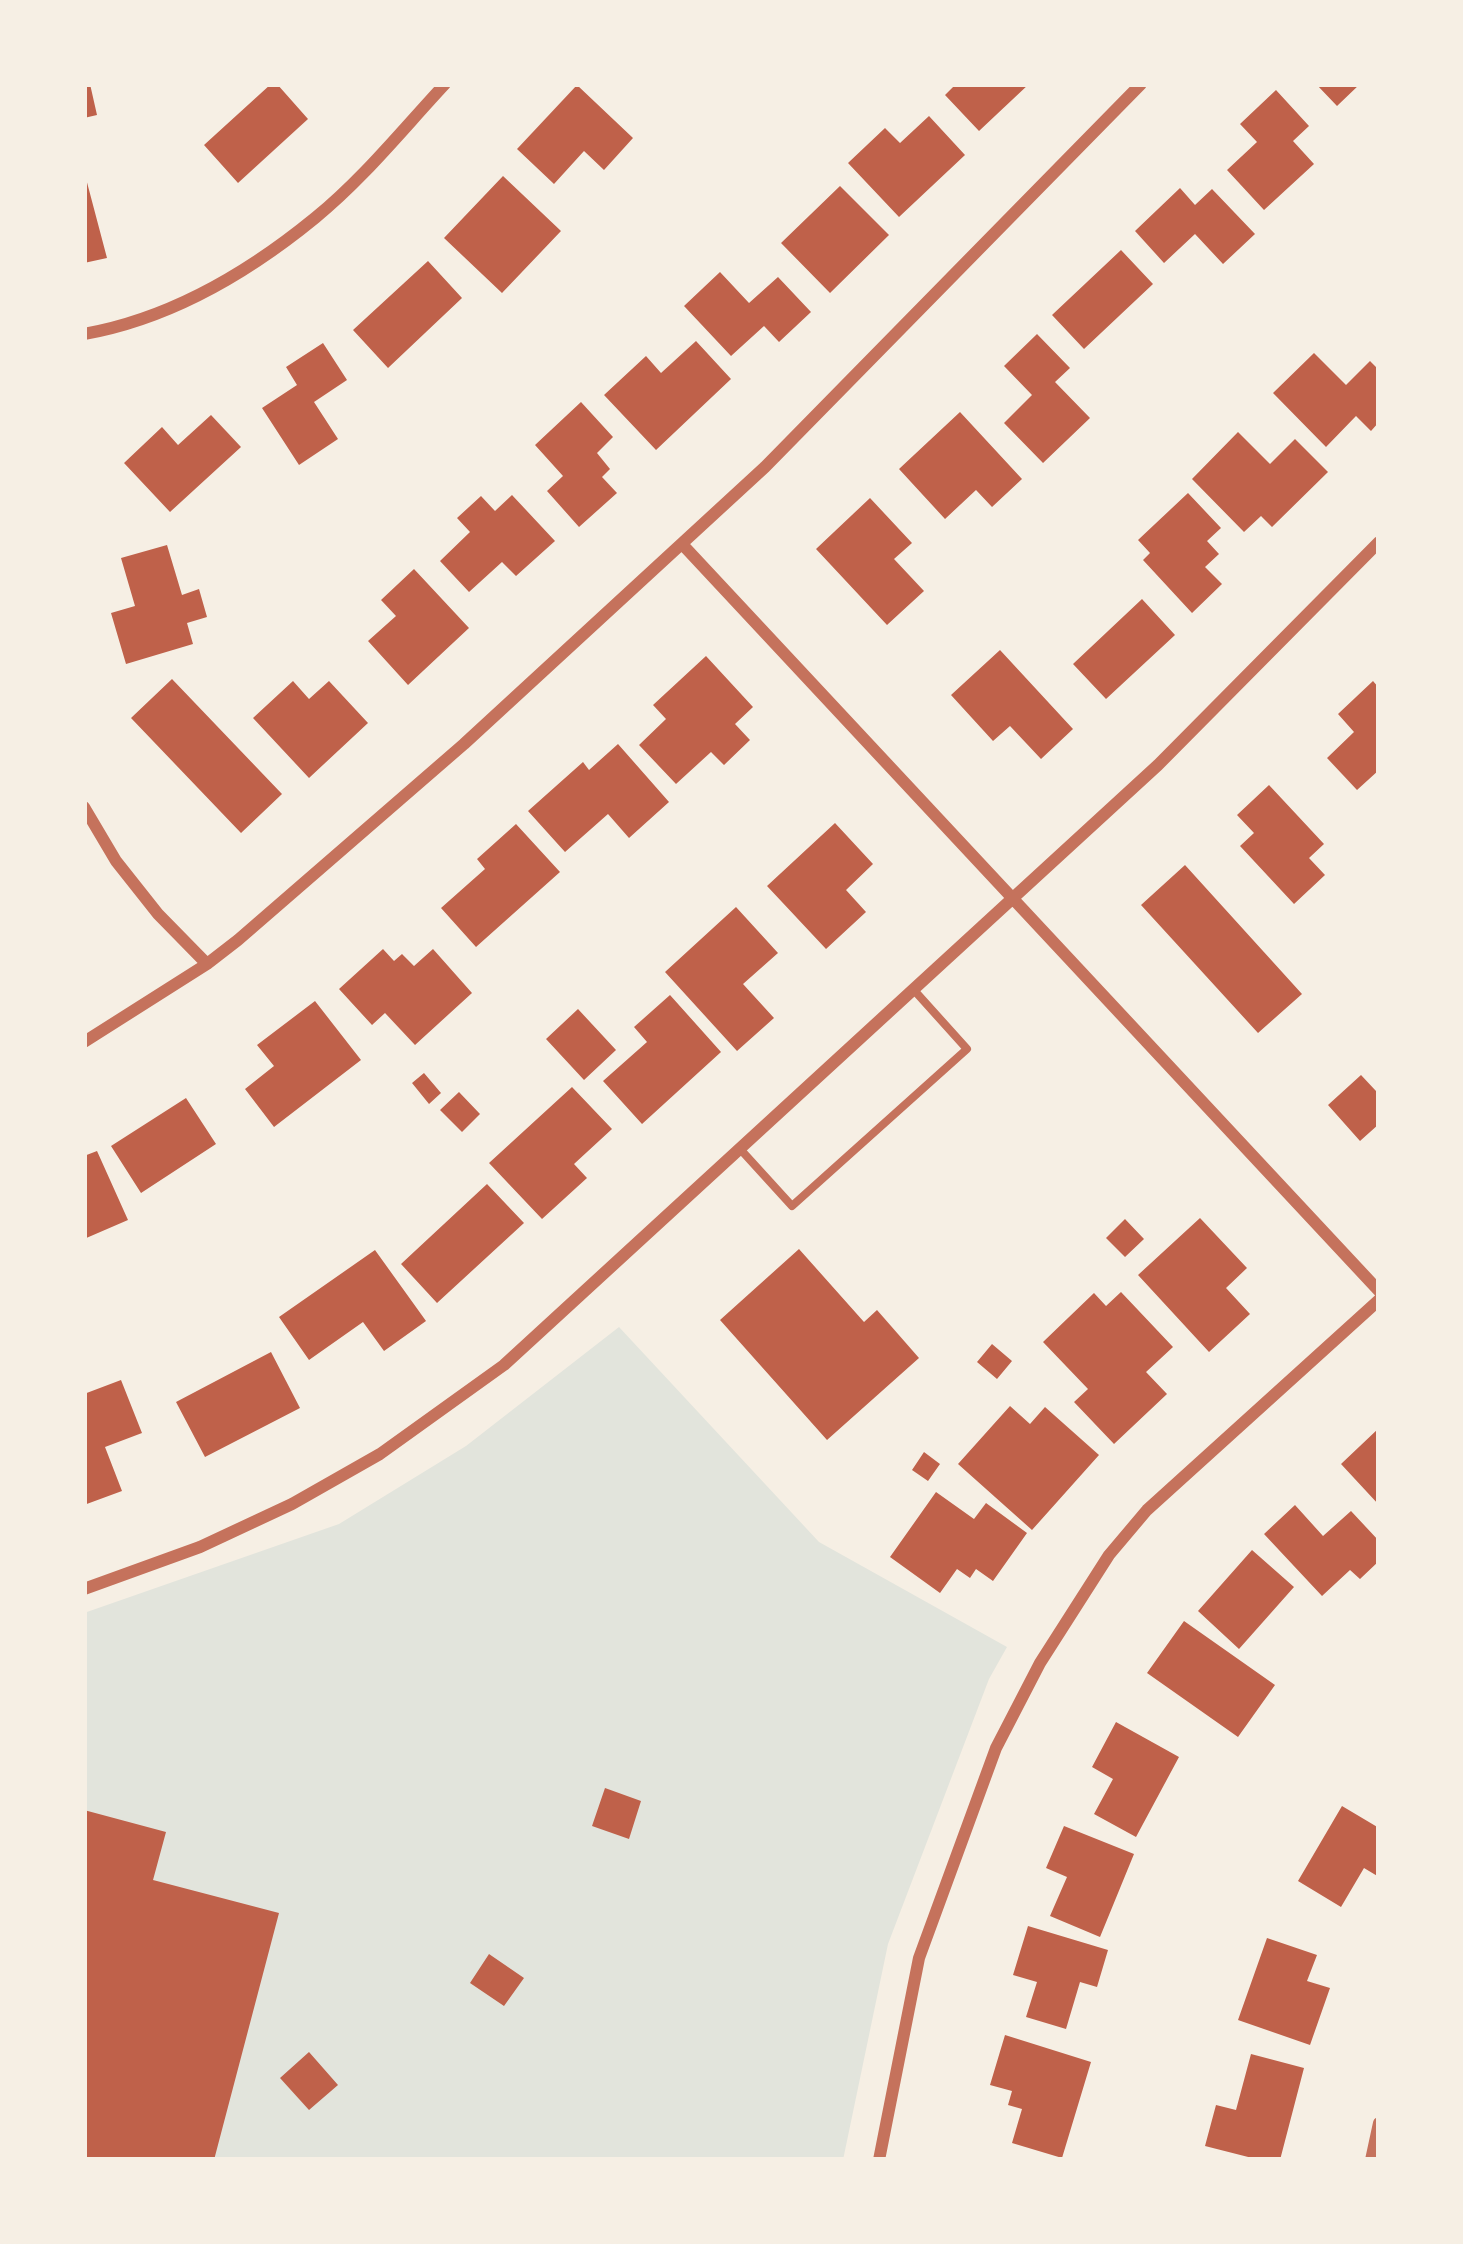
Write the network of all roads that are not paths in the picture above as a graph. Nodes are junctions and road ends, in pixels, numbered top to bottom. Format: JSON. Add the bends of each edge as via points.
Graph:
{"nodes":[{"id":1,"x":445,"y":84,"type":"edge"},
{"id":2,"x":1142,"y":84,"type":"edge"},
{"id":3,"x":84,"y":334,"type":"edge"},
{"id":4,"x":1379,"y":542,"type":"edge"},
{"id":5,"x":682,"y":544,"type":"junction"},
{"id":6,"x":84,"y":807,"type":"edge"},
{"id":7,"x":1012,"y":899,"type":"junction"},
{"id":8,"x":207,"y":964,"type":"junction"},
{"id":9,"x":914,"y":989,"type":"junction"},
{"id":10,"x":84,"y":1042,"type":"edge"},
{"id":11,"x":740,"y":1149,"type":"junction"},
{"id":12,"x":1379,"y":1291,"type":"edge"},
{"id":13,"x":1379,"y":1300,"type":"edge"},
{"id":14,"x":84,"y":1588,"type":"edge"},
{"id":15,"x":1379,"y":2123,"type":"edge"},
{"id":16,"x":879,"y":2160,"type":"edge"},
{"id":17,"x":1371,"y":2160,"type":"edge"}],
"edges":[{"from":1,"to":3,"type":"street","via":[[334,200],[264,257],[142,319]]},
{"from":2,"to":5,"type":"street"},
{"from":4,"to":7,"type":"street"},
{"from":5,"to":7,"type":"street"},
{"from":5,"to":8,"type":"street"},
{"from":6,"to":8,"type":"street","via":[[116,861]]},
{"from":7,"to":9,"type":"street"},
{"from":7,"to":12,"type":"street"},
{"from":8,"to":10,"type":"street"},
{"from":9,"to":11,"type":"street"},
{"from":9,"to":11,"type":"lane","via":[[967,1049],[791,1206]]},
{"from":11,"to":14,"type":"street","via":[[504,1365],[380,1454],[200,1547]]},
{"from":13,"to":16,"type":"street","via":[[1147,1510],[1040,1663],[996,1748],[919,1958]]},
{"from":15,"to":17,"type":"street"}]}
